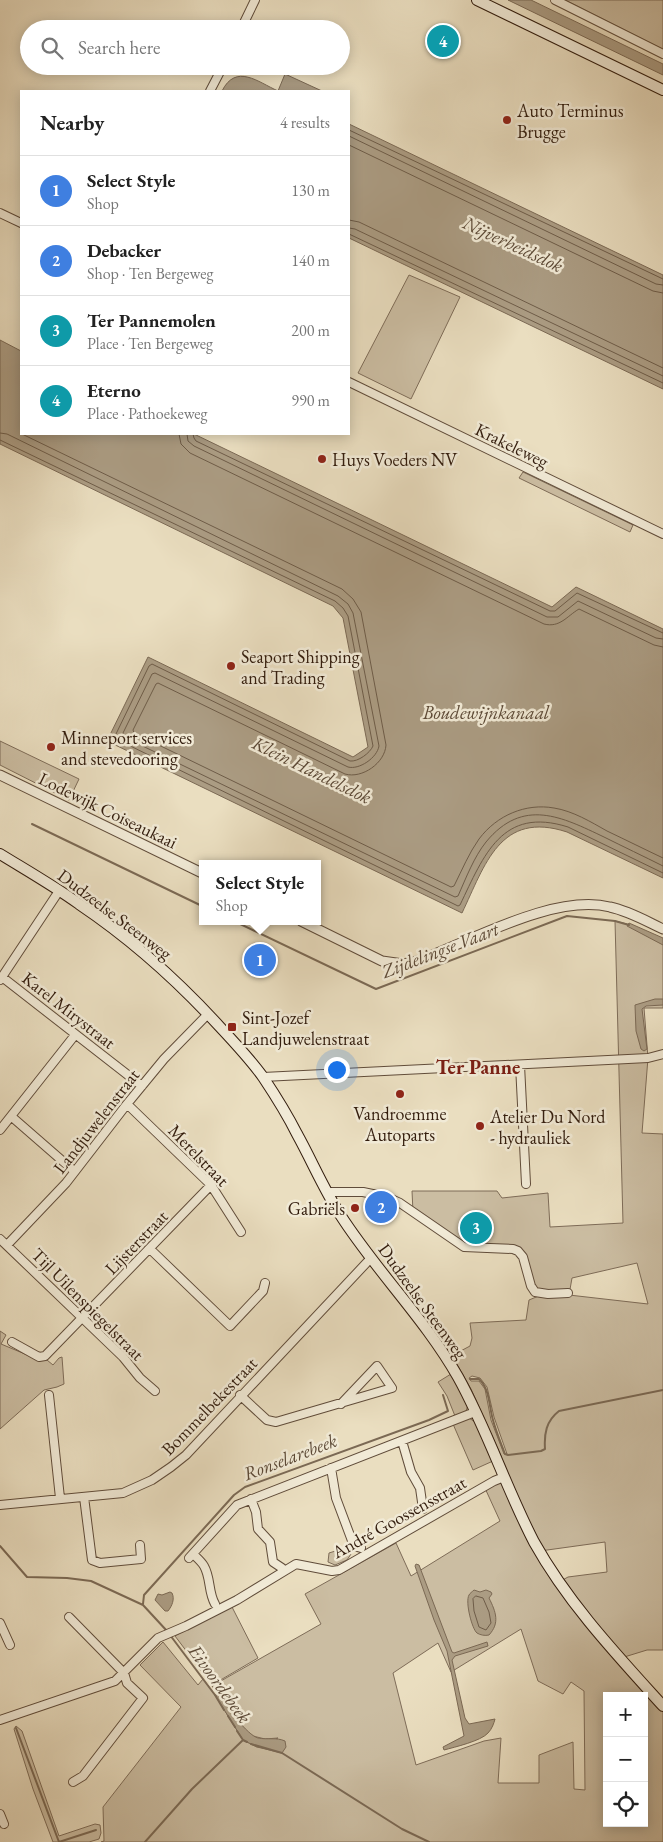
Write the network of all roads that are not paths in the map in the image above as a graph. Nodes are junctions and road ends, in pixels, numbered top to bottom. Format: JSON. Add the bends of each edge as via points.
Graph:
{"nodes":[{"id":1,"x":255,"y":0,"type":"edge"},
{"id":2,"x":477,"y":0,"type":"edge"},
{"id":3,"x":555,"y":0,"type":"edge"},
{"id":4,"x":245,"y":20,"type":"edge"},
{"id":5,"x":663,"y":54,"type":"edge"},
{"id":6,"x":218,"y":75,"type":"edge"},
{"id":7,"x":210,"y":90,"type":"edge"},
{"id":8,"x":663,"y":90,"type":"edge"},
{"id":9,"x":0,"y":213,"type":"edge"},
{"id":10,"x":20,"y":223,"type":"edge"},
{"id":11,"x":350,"y":382,"type":"edge"},
{"id":12,"x":663,"y":534,"type":"edge"},
{"id":13,"x":0,"y":775,"type":"edge"},
{"id":14,"x":0,"y":854,"type":"edge"},
{"id":15,"x":199,"y":872,"type":"edge"},
{"id":16,"x":59,"y":891,"type":"junction"},
{"id":17,"x":309,"y":925,"type":"edge"},
{"id":18,"x":663,"y":929,"type":"edge"},
{"id":19,"x":1,"y":978,"type":"edge"},
{"id":20,"x":208,"y":1014,"type":"junction"},
{"id":21,"x":75,"y":1034,"type":"junction"},
{"id":22,"x":663,"y":1054,"type":"edge"},
{"id":23,"x":520,"y":1065,"type":"junction"},
{"id":24,"x":263,"y":1078,"type":"junction"},
{"id":25,"x":142,"y":1086,"type":"junction"},
{"id":26,"x":127,"y":1104,"type":"junction"},
{"id":27,"x":12,"y":1117,"type":"junction"},
{"id":28,"x":0,"y":1130,"type":"edge"},
{"id":29,"x":74,"y":1171,"type":"junction"},
{"id":30,"x":526,"y":1184,"type":"dead end"},
{"id":31,"x":211,"y":1185,"type":"junction"},
{"id":32,"x":327,"y":1192,"type":"junction"},
{"id":33,"x":241,"y":1232,"type":"dead end"},
{"id":34,"x":0,"y":1239,"type":"edge"},
{"id":35,"x":7,"y":1245,"type":"junction"},
{"id":36,"x":150,"y":1249,"type":"junction"},
{"id":37,"x":371,"y":1258,"type":"junction"},
{"id":38,"x":265,"y":1283,"type":"dead end"},
{"id":39,"x":568,"y":1293,"type":"dead end"},
{"id":40,"x":82,"y":1319,"type":"junction"},
{"id":41,"x":12,"y":1342,"type":"dead end"},
{"id":42,"x":155,"y":1391,"type":"dead end"},
{"id":43,"x":49,"y":1395,"type":"dead end"},
{"id":44,"x":240,"y":1395,"type":"junction"},
{"id":45,"x":341,"y":1404,"type":"junction"},
{"id":46,"x":475,"y":1412,"type":"junction"},
{"id":47,"x":402,"y":1441,"type":"junction"},
{"id":48,"x":331,"y":1468,"type":"junction"},
{"id":49,"x":504,"y":1477,"type":"junction"},
{"id":50,"x":60,"y":1498,"type":"junction"},
{"id":51,"x":84,"y":1498,"type":"junction"},
{"id":52,"x":251,"y":1500,"type":"junction"},
{"id":53,"x":0,"y":1505,"type":"edge"},
{"id":54,"x":423,"y":1508,"type":"dead end"},
{"id":55,"x":140,"y":1545,"type":"dead end"},
{"id":56,"x":361,"y":1548,"type":"dead end"},
{"id":57,"x":282,"y":1568,"type":"dead end"},
{"id":58,"x":215,"y":1604,"type":"dead end"},
{"id":59,"x":69,"y":1617,"type":"dead end"},
{"id":60,"x":0,"y":1623,"type":"edge"},
{"id":61,"x":10,"y":1645,"type":"dead end"},
{"id":62,"x":124,"y":1673,"type":"junction"},
{"id":63,"x":663,"y":1706,"type":"edge"},
{"id":64,"x":0,"y":1720,"type":"edge"},
{"id":65,"x":73,"y":1782,"type":"dead end"},
{"id":66,"x":0,"y":1814,"type":"edge"},
{"id":67,"x":4,"y":1824,"type":"dead end"}],
"edges":[{"from":1,"to":4,"type":"street"},
{"from":2,"to":8,"type":"main road"},
{"from":3,"to":5,"type":"street"},
{"from":6,"to":7,"type":"street"},
{"from":9,"to":10,"type":"street"},
{"from":11,"to":12,"type":"street","name":"Krakeleweg"},
{"from":13,"to":15,"type":"street","name":"Lodewijk Coiseaukaai"},
{"from":14,"to":16,"type":"main road","name":"Dudzeelse Steenweg"},
{"from":16,"to":19,"type":"street"},
{"from":16,"to":20,"type":"main road","name":"Dudzeelse Steenweg","via":[[140,949]]},
{"from":17,"to":18,"type":"street","via":[[382,960],[403,964],[565,906],[609,906]]},
{"from":19,"to":21,"type":"street","name":"Karel Mirystraat"},
{"from":20,"to":24,"type":"main road","name":"Dudzeelse Steenweg"},
{"from":20,"to":25,"type":"street","name":"Landjuwelenstraat"},
{"from":21,"to":25,"type":"street","name":"Karel Mirystraat"},
{"from":21,"to":27,"type":"street"},
{"from":22,"to":23,"type":"street","via":[[648,1058]]},
{"from":23,"to":24,"type":"street"},
{"from":23,"to":30,"type":"street"},
{"from":24,"to":32,"type":"main road","name":"Dudzeelse Steenweg","via":[[297,1133]]},
{"from":25,"to":26,"type":"street","name":"Landjuwelenstraat"},
{"from":26,"to":29,"type":"street","name":"Landjuwelenstraat"},
{"from":26,"to":31,"type":"street","name":"Merelstraat"},
{"from":27,"to":28,"type":"street"},
{"from":27,"to":29,"type":"street"},
{"from":29,"to":35,"type":"street","name":"Landjuwelenstraat"},
{"from":31,"to":33,"type":"street","name":"Merelstraat"},
{"from":31,"to":36,"type":"street","name":"Lijsterstraat"},
{"from":32,"to":37,"type":"main road","name":"Dudzeelse Steenweg"},
{"from":32,"to":39,"type":"street","via":[[363,1192],[387,1197],[464,1247],[513,1249],[523,1257],[535,1292]]},
{"from":34,"to":35,"type":"street","name":"Tijl Uilenspiegelstraat"},
{"from":35,"to":40,"type":"street","name":"Tijl Uilenspiegelstraat"},
{"from":36,"to":38,"type":"street","via":[[230,1326],[263,1291]]},
{"from":36,"to":40,"type":"street","name":"Lijsterstraat"},
{"from":37,"to":44,"type":"street","name":"Bommelbekestraat"},
{"from":37,"to":46,"type":"main road","name":"Dudzeelse Steenweg","via":[[438,1345]]},
{"from":40,"to":41,"type":"street","name":"Lijsterstraat","via":[[45,1356],[39,1357]]},
{"from":40,"to":42,"type":"street","name":"Tijl Uilenspiegelstraat"},
{"from":43,"to":50,"type":"street"},
{"from":44,"to":45,"type":"street","via":[[267,1420],[276,1422]]},
{"from":44,"to":51,"type":"street","name":"Bommelbekestraat","via":[[171,1468],[123,1492]]},
{"from":45,"to":45,"type":"street","via":[[383,1390],[392,1388],[378,1366]]},
{"from":46,"to":47,"type":"street"},
{"from":46,"to":49,"type":"main road","name":"Dudzeelse Steenweg"},
{"from":47,"to":48,"type":"street"},
{"from":47,"to":54,"type":"street","name":"André Goossensstraat","via":[[410,1472],[420,1488]]},
{"from":48,"to":52,"type":"street"},
{"from":48,"to":56,"type":"street","name":"André Goossensstraat","via":[[342,1516],[354,1546]]},
{"from":49,"to":62,"type":"street","name":"André Goossensstraat","via":[[338,1570],[296,1564],[237,1600],[158,1638]]},
{"from":49,"to":63,"type":"main road","name":"Dudzeelse Steenweg","via":[[534,1542],[559,1582],[582,1614]]},
{"from":50,"to":51,"type":"street","name":"Bommelbekestraat"},
{"from":50,"to":53,"type":"street","name":"Bommelbekestraat"},
{"from":51,"to":55,"type":"street","via":[[92,1560],[100,1563],[141,1559]]},
{"from":52,"to":57,"type":"street","via":[[258,1529],[270,1542],[273,1562]]},
{"from":52,"to":58,"type":"street","via":[[237,1505],[191,1556],[203,1564]]},
{"from":59,"to":62,"type":"street"},
{"from":60,"to":61,"type":"street"},
{"from":62,"to":64,"type":"street","name":"André Goossensstraat","via":[[115,1681]]},
{"from":62,"to":65,"type":"street","via":[[127,1683],[143,1698],[83,1776]]},
{"from":66,"to":67,"type":"street"}]}
